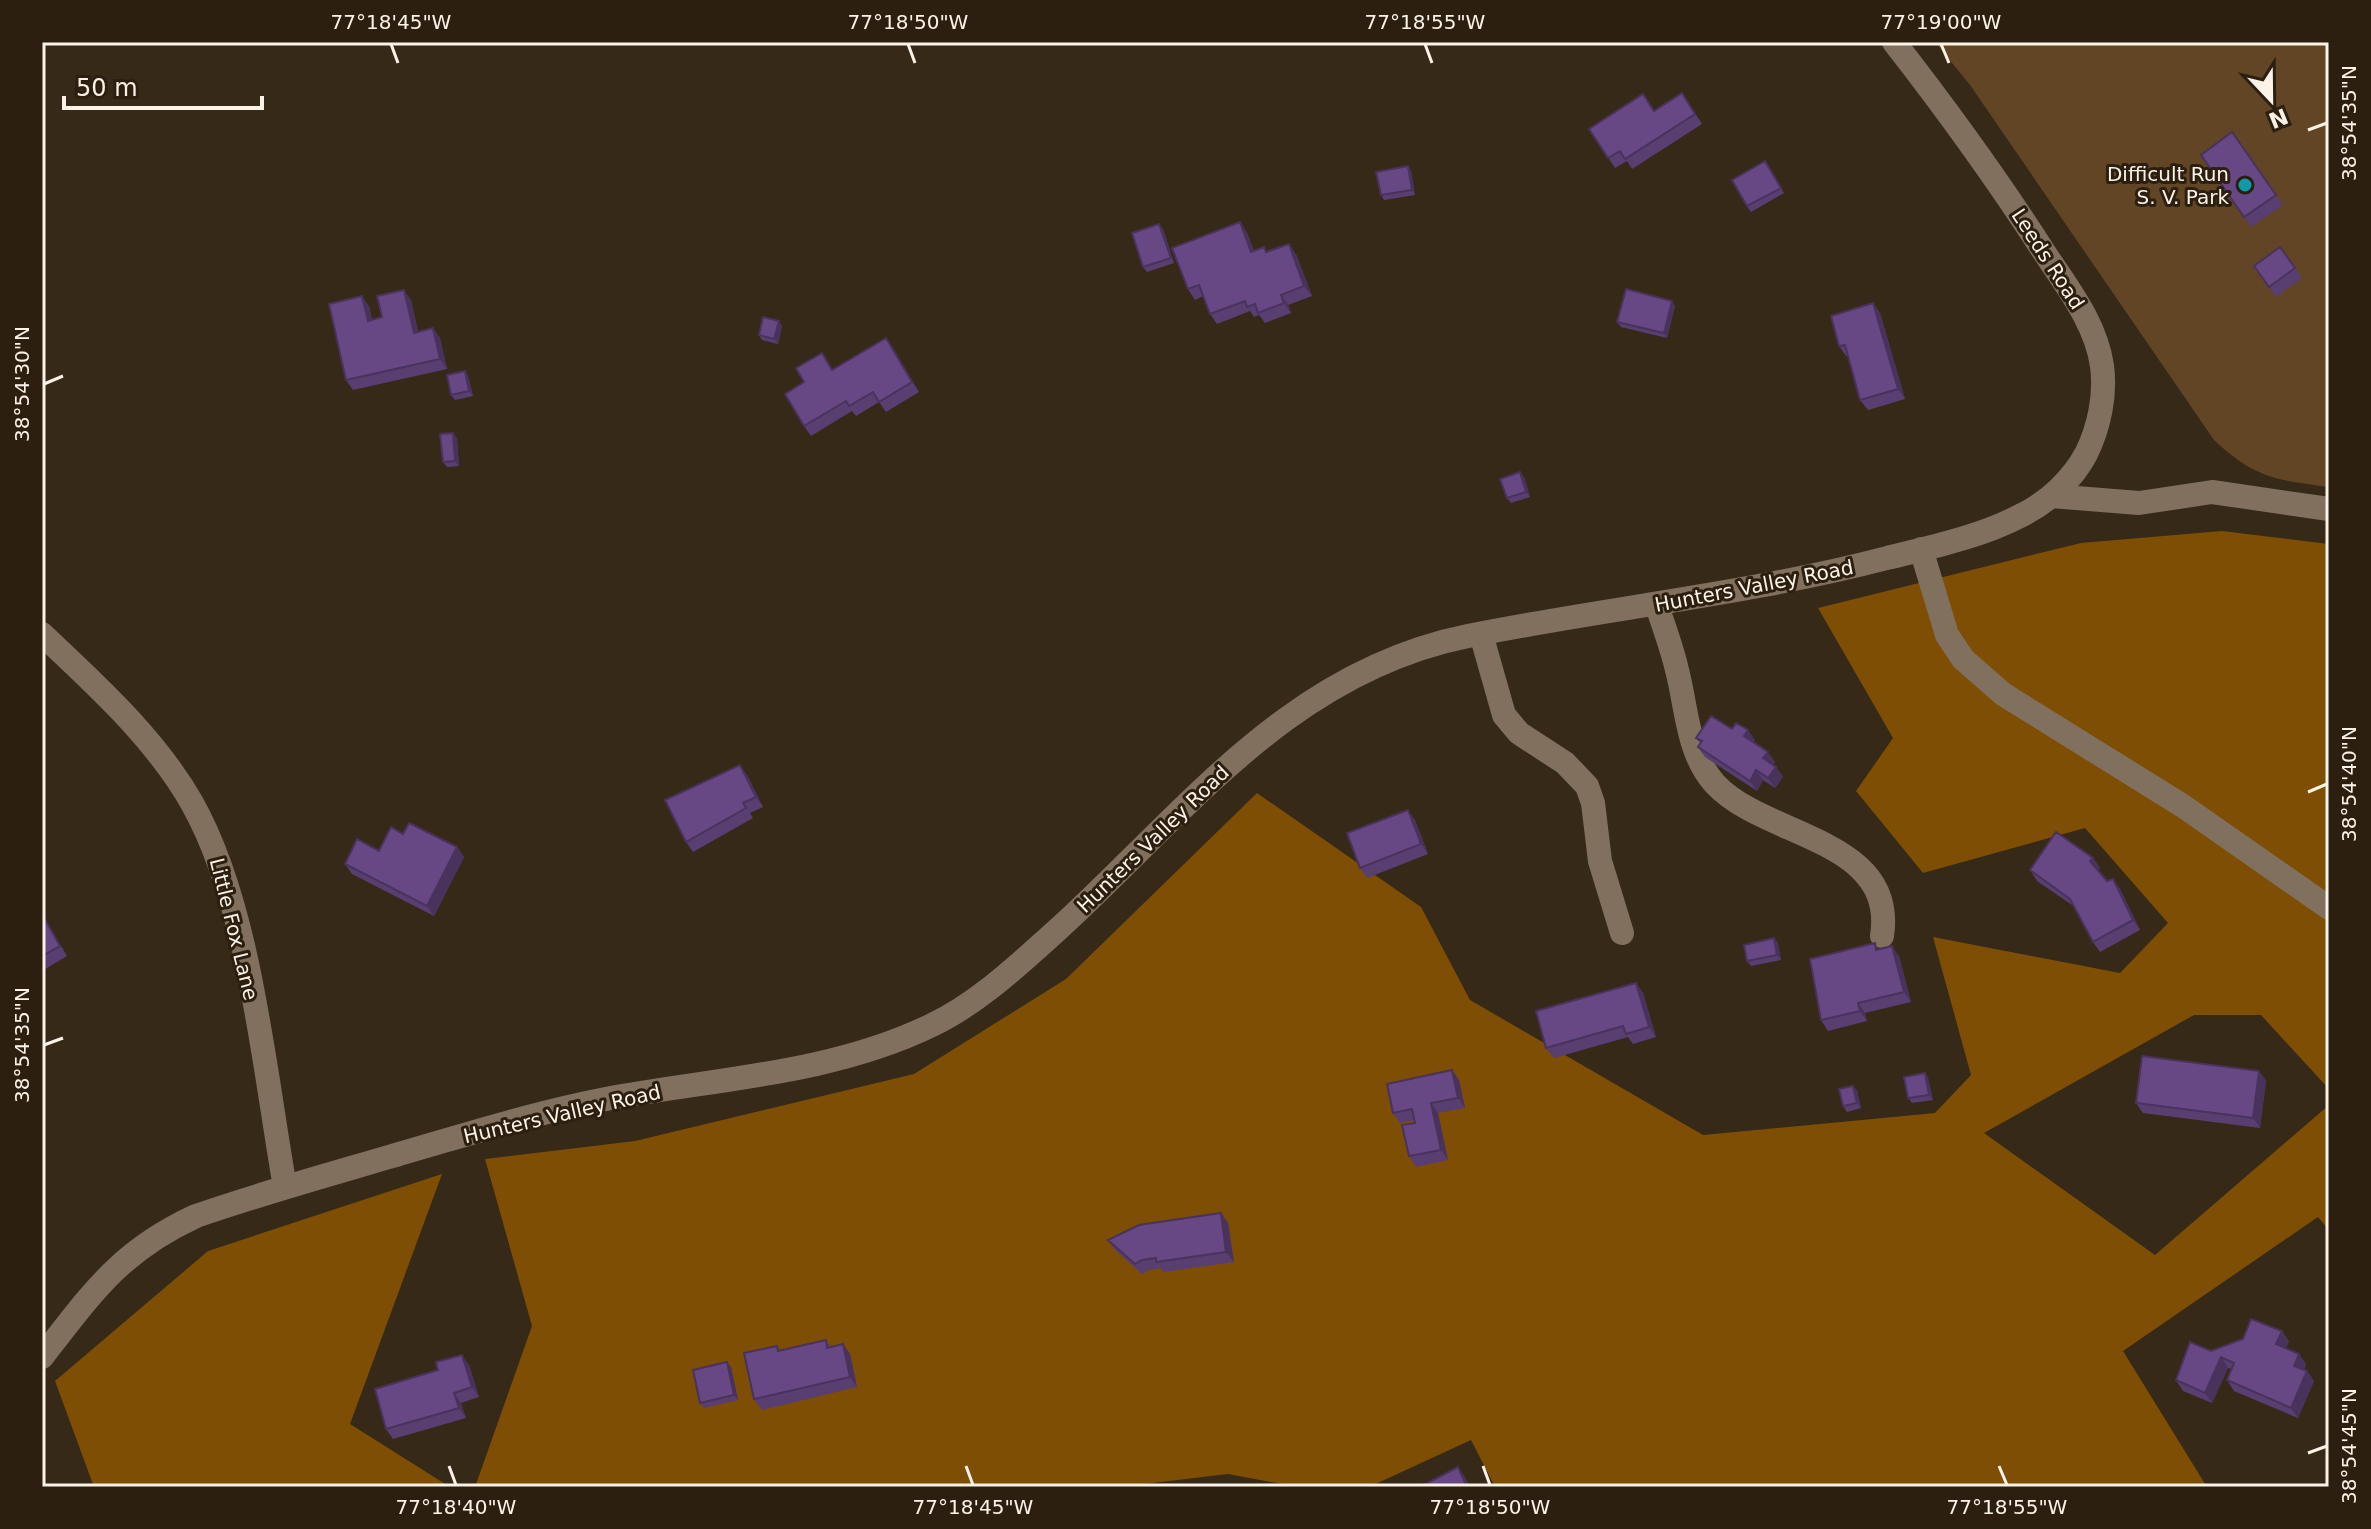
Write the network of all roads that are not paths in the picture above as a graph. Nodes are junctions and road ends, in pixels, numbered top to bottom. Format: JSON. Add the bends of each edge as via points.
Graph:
{"nodes":[{"id":1,"x":1894,"y":42,"type":"edge"},
{"id":2,"x":2051,"y":496,"type":"junction"},
{"id":3,"x":2329,"y":509,"type":"edge"},
{"id":4,"x":1921,"y":549,"type":"junction"},
{"id":5,"x":1657,"y":606,"type":"junction"},
{"id":6,"x":42,"y":634,"type":"edge"},
{"id":7,"x":1481,"y":634,"type":"junction"},
{"id":8,"x":2329,"y":908,"type":"edge"},
{"id":9,"x":1622,"y":933,"type":"dead end"},
{"id":10,"x":1882,"y":936,"type":"dead end"},
{"id":11,"x":285,"y":1187,"type":"junction"},
{"id":12,"x":42,"y":1357,"type":"edge"}],
"edges":[{"from":1,"to":2,"type":"street","name":"Leeds Road","via":[[1998,181],[2095,337],[2103,391],[2097,426],[2071,477]]},
{"from":2,"to":3,"type":"street","via":[[2139,503],[2212,492]]},
{"from":2,"to":4,"type":"street","name":"Hunters Valley Road","via":[[2026,514],[1984,532]]},
{"from":4,"to":5,"type":"street","name":"Hunters Valley Road"},
{"from":4,"to":8,"type":"street","via":[[1947,635],[1973,668],[2003,694],[2183,806]]},
{"from":5,"to":7,"type":"street","name":"Hunters Valley Road"},
{"from":5,"to":10,"type":"street","via":[[1699,762],[1716,786],[1845,855],[1875,884],[1885,914]]},
{"from":6,"to":11,"type":"street","name":"Little Fox Lane","via":[[147,741],[190,799],[208,834],[225,878],[246,968]]},
{"from":7,"to":9,"type":"street","via":[[1504,715],[1587,786],[1600,861]]},
{"from":7,"to":11,"type":"street","name":"Hunters Valley Road","via":[[1364,669],[1283,718],[1015,967],[959,1011],[926,1028],[881,1046],[786,1069],[521,1119]]},
{"from":11,"to":12,"type":"street","name":"Hunters Valley Road","via":[[196,1216],[131,1252]]}]}
